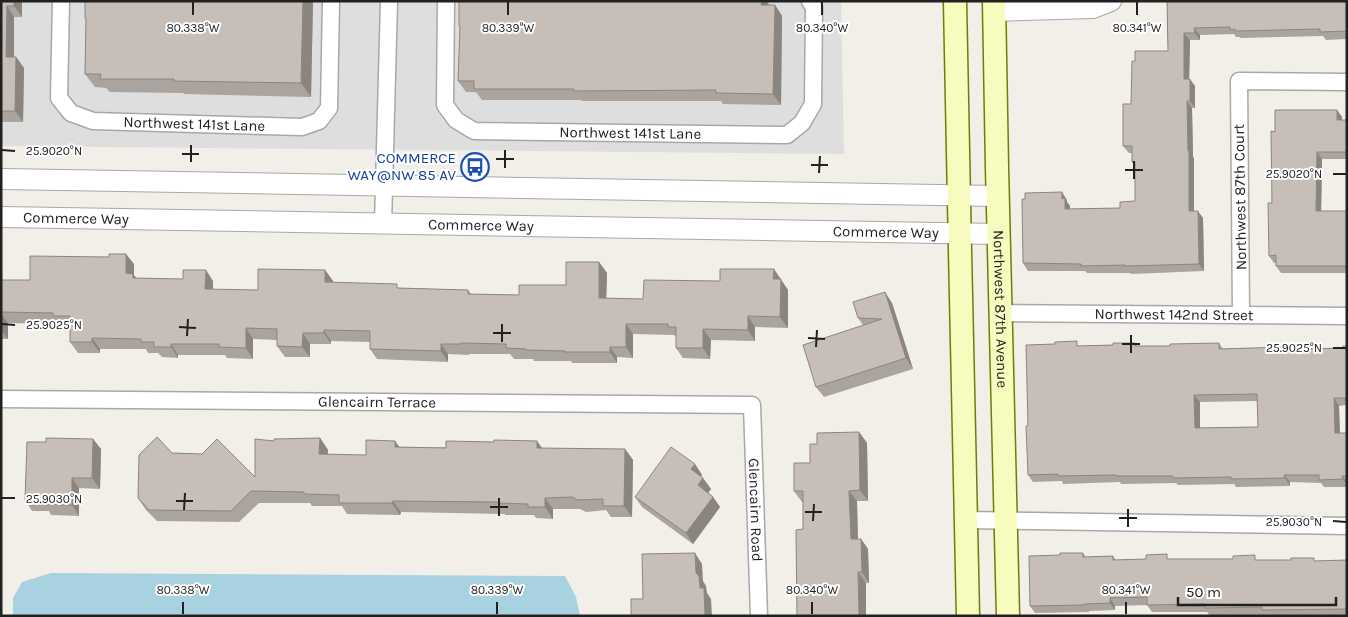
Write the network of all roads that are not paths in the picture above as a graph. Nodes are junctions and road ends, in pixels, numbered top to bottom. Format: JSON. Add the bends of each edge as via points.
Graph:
{"nodes":[{"id":1,"x":61,"y":1,"type":"edge"},
{"id":2,"x":331,"y":1,"type":"edge"},
{"id":3,"x":389,"y":1,"type":"edge"},
{"id":4,"x":446,"y":1,"type":"edge"},
{"id":5,"x":810,"y":1,"type":"edge"},
{"id":6,"x":955,"y":1,"type":"edge"},
{"id":7,"x":1111,"y":1,"type":"edge"},
{"id":8,"x":992,"y":5,"type":"edge"},
{"id":9,"x":1347,"y":82,"type":"edge"},
{"id":10,"x":1,"y":179,"type":"edge"},
{"id":11,"x":384,"y":186,"type":"junction"},
{"id":12,"x":959,"y":196,"type":"junction"},
{"id":13,"x":997,"y":196,"type":"junction"},
{"id":14,"x":1,"y":217,"type":"edge"},
{"id":15,"x":383,"y":224,"type":"junction"},
{"id":16,"x":960,"y":233,"type":"junction"},
{"id":17,"x":998,"y":234,"type":"junction"},
{"id":18,"x":1000,"y":313,"type":"junction"},
{"id":19,"x":1241,"y":314,"type":"junction"},
{"id":20,"x":1347,"y":316,"type":"edge"},
{"id":21,"x":1,"y":399,"type":"edge"},
{"id":22,"x":752,"y":405,"type":"joint"},
{"id":23,"x":966,"y":520,"type":"junction"},
{"id":24,"x":1005,"y":520,"type":"junction"},
{"id":25,"x":1347,"y":526,"type":"edge"},
{"id":26,"x":759,"y":616,"type":"edge"},
{"id":27,"x":968,"y":616,"type":"edge"},
{"id":28,"x":1008,"y":616,"type":"edge"}],
"edges":[{"from":1,"to":2,"type":"street","name":"Northwest 141st Lane","via":[[59,98],[71,113],[93,121],[302,127],[319,121],[329,108]]},
{"from":3,"to":11,"type":"street"},
{"from":4,"to":5,"type":"street","name":"Northwest 141st Lane","via":[[445,105],[456,120],[474,131],[787,135],[802,123],[813,104],[814,8]]},
{"from":6,"to":12,"type":"main road"},
{"from":7,"to":8,"type":"street","via":[[1093,8]]},
{"from":8,"to":13,"type":"main road","name":"Northwest 87th Avenue"},
{"from":9,"to":19,"type":"street","name":"Northwest 87th Court","via":[[1239,81]]},
{"from":10,"to":11,"type":"street"},
{"from":11,"to":12,"type":"street"},
{"from":11,"to":15,"type":"street"},
{"from":12,"to":13,"type":"street"},
{"from":12,"to":16,"type":"main road"},
{"from":13,"to":17,"type":"main road","name":"Northwest 87th Avenue"},
{"from":14,"to":15,"type":"street","name":"Commerce Way"},
{"from":15,"to":16,"type":"street","name":"Commerce Way"},
{"from":16,"to":17,"type":"street","name":"Commerce Way"},
{"from":16,"to":23,"type":"main road"},
{"from":17,"to":18,"type":"main road","name":"Northwest 87th Avenue"},
{"from":18,"to":19,"type":"street","name":"Northwest 142nd Street"},
{"from":18,"to":24,"type":"main road","name":"Northwest 87th Avenue"},
{"from":19,"to":20,"type":"street","name":"Northwest 142nd Street"},
{"from":21,"to":22,"type":"street","name":"Glencairn Terrace"},
{"from":22,"to":26,"type":"street","name":"Glencairn Road"},
{"from":23,"to":24,"type":"street"},
{"from":23,"to":27,"type":"main road"},
{"from":24,"to":25,"type":"street"},
{"from":24,"to":28,"type":"main road","name":"Northwest 87th Avenue"}]}
